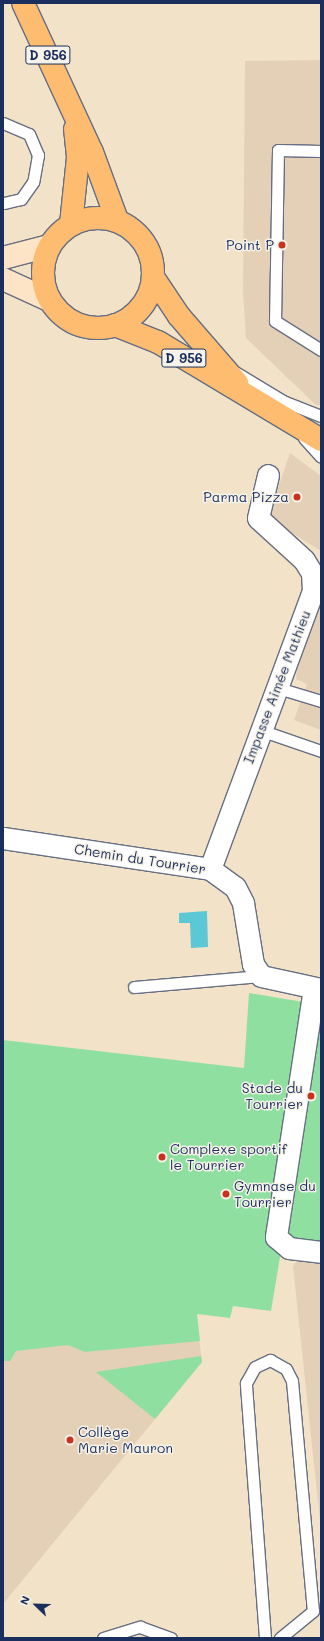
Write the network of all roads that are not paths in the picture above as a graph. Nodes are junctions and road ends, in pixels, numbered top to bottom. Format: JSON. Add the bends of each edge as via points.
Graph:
{"nodes":[{"id":1,"x":23,"y":3,"type":"edge"},
{"id":2,"x":72,"y":108,"type":"junction"},
{"id":3,"x":3,"y":123,"type":"edge"},
{"id":4,"x":321,"y":151,"type":"edge"},
{"id":5,"x":3,"y":203,"type":"edge"},
{"id":6,"x":117,"y":220,"type":"junction"},
{"id":7,"x":71,"y":224,"type":"junction"},
{"id":8,"x":49,"y":246,"type":"junction"},
{"id":9,"x":3,"y":258,"type":"edge"},
{"id":10,"x":153,"y":277,"type":"junction"},
{"id":11,"x":3,"y":279,"type":"edge"},
{"id":12,"x":50,"y":300,"type":"junction"},
{"id":13,"x":115,"y":325,"type":"junction"},
{"id":14,"x":321,"y":350,"type":"edge"},
{"id":15,"x":218,"y":362,"type":"junction"},
{"id":16,"x":249,"y":397,"type":"junction"},
{"id":17,"x":321,"y":416,"type":"edge"},
{"id":18,"x":295,"y":427,"type":"junction"},
{"id":19,"x":321,"y":440,"type":"edge"},
{"id":20,"x":321,"y":457,"type":"edge"},
{"id":21,"x":268,"y":475,"type":"dead end"},
{"id":22,"x":278,"y":688,"type":"junction"},
{"id":23,"x":321,"y":701,"type":"edge"},
{"id":24,"x":263,"y":731,"type":"junction"},
{"id":25,"x":321,"y":751,"type":"edge"},
{"id":26,"x":3,"y":838,"type":"edge"},
{"id":27,"x":210,"y":869,"type":"junction"},
{"id":28,"x":261,"y":976,"type":"junction"},
{"id":29,"x":134,"y":987,"type":"dead end"},
{"id":30,"x":317,"y":989,"type":"edge"},
{"id":31,"x":321,"y":1252,"type":"edge"},
{"id":32,"x":102,"y":1638,"type":"edge"},
{"id":33,"x":171,"y":1638,"type":"edge"},
{"id":34,"x":265,"y":1638,"type":"edge"},
{"id":35,"x":280,"y":1638,"type":"edge"}],
"edges":[{"from":1,"to":2,"type":"main road","number":"D 956"},
{"from":2,"to":6,"type":"main road","number":"D 956"},
{"from":2,"to":7,"type":"main road","number":"D 956","via":[[78,157]]},
{"from":3,"to":5,"type":"lane","via":[[30,134],[38,154],[29,188],[21,199]]},
{"from":4,"to":14,"type":"lane","via":[[278,150],[275,321]]},
{"from":6,"to":7,"type":"main road","via":[[102,217]]},
{"from":6,"to":10,"type":"main road","via":[[140,237],[152,263]]},
{"from":7,"to":8,"type":"main road"},
{"from":8,"to":9,"type":"main road"},
{"from":8,"to":12,"type":"main road","via":[[43,264],[43,282]]},
{"from":10,"to":13,"type":"main road","via":[[141,307]]},
{"from":10,"to":15,"type":"main road","number":"D 956"},
{"from":11,"to":12,"type":"main road"},
{"from":12,"to":13,"type":"main road","via":[[59,312],[78,324],[100,328]]},
{"from":13,"to":16,"type":"main road","number":"D 956","via":[[158,342]]},
{"from":15,"to":16,"type":"main road","number":"D 956"},
{"from":15,"to":17,"type":"lane","via":[[283,401]]},
{"from":16,"to":18,"type":"main road","number":"D 956"},
{"from":18,"to":19,"type":"main road","number":"D 956"},
{"from":18,"to":20,"type":"lane"},
{"from":21,"to":22,"type":"street","name":"Impasse Aimée Mathieu","via":[[258,518],[304,560],[312,572],[313,592]]},
{"from":22,"to":23,"type":"lane"},
{"from":22,"to":24,"type":"street","name":"Impasse Aimée Mathieu"},
{"from":24,"to":25,"type":"lane"},
{"from":24,"to":27,"type":"street","name":"Impasse Aimée Mathieu"},
{"from":26,"to":27,"type":"street","name":"Chemin du Tourrier"},
{"from":27,"to":28,"type":"street","name":"Chemin du Tourrier","via":[[235,887],[243,903],[253,964]]},
{"from":28,"to":29,"type":"lane"},
{"from":28,"to":30,"type":"street"},
{"from":30,"to":31,"type":"street","via":[[276,1237],[289,1248]]},
{"from":32,"to":33,"type":"lane","via":[[140,1627]]},
{"from":34,"to":35,"type":"lane","via":[[246,1383],[255,1367],[270,1360],[286,1369],[292,1381],[313,1611]]}]}
